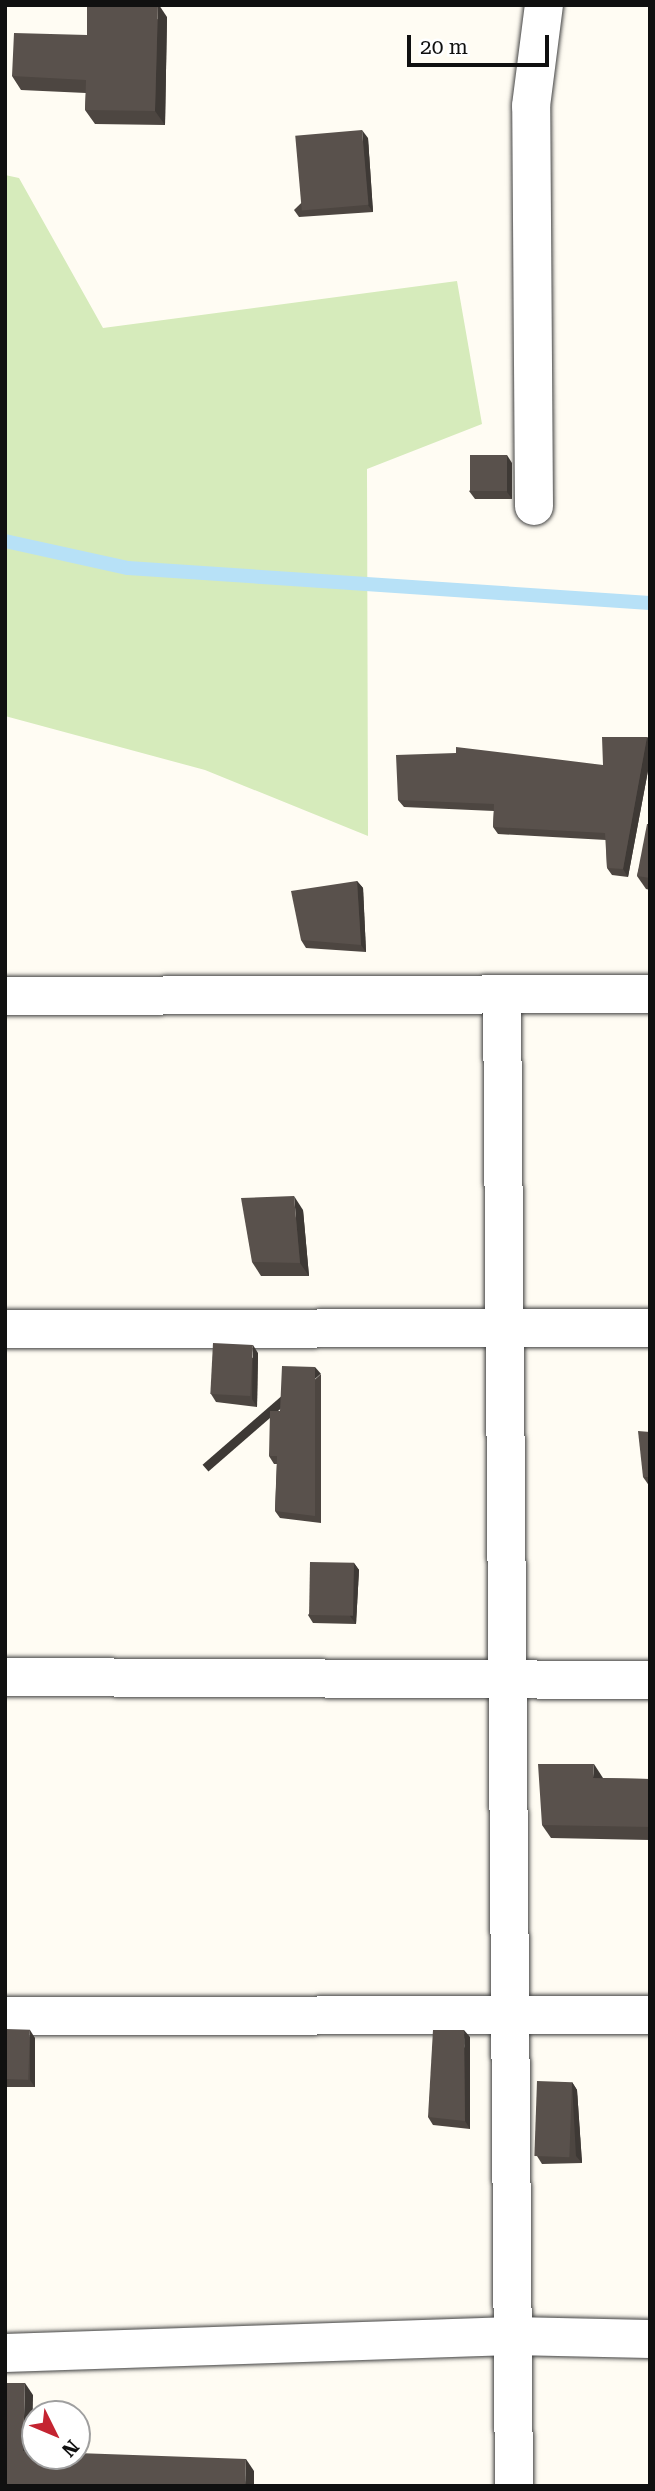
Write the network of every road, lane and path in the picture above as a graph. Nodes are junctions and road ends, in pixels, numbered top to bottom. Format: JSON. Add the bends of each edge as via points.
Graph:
{"nodes":[{"id":1,"x":544,"y":5,"type":"edge"},
{"id":2,"x":534,"y":506,"type":"dead end"},
{"id":3,"x":650,"y":994,"type":"edge"},
{"id":4,"x":5,"y":996,"type":"edge"},
{"id":5,"x":502,"y":998,"type":"junction"},
{"id":6,"x":650,"y":1328,"type":"edge"},
{"id":7,"x":5,"y":1329,"type":"edge"},
{"id":8,"x":505,"y":1329,"type":"junction"},
{"id":9,"x":5,"y":1677,"type":"edge"},
{"id":10,"x":650,"y":1680,"type":"edge"},
{"id":11,"x":507,"y":1682,"type":"junction"},
{"id":12,"x":650,"y":2015,"type":"edge"},
{"id":13,"x":5,"y":2016,"type":"edge"},
{"id":14,"x":510,"y":2016,"type":"junction"},
{"id":15,"x":512,"y":2336,"type":"junction"},
{"id":16,"x":650,"y":2339,"type":"edge"},
{"id":17,"x":5,"y":2353,"type":"edge"},
{"id":18,"x":514,"y":2486,"type":"edge"}],
"edges":[{"from":1,"to":2,"type":"street","via":[[530,106]]},
{"from":3,"to":5,"type":"street"},
{"from":4,"to":5,"type":"street"},
{"from":5,"to":8,"type":"street"},
{"from":6,"to":8,"type":"street"},
{"from":7,"to":8,"type":"street"},
{"from":8,"to":11,"type":"street"},
{"from":9,"to":11,"type":"street"},
{"from":10,"to":11,"type":"street"},
{"from":11,"to":14,"type":"street"},
{"from":12,"to":14,"type":"street"},
{"from":13,"to":14,"type":"street"},
{"from":14,"to":15,"type":"street"},
{"from":15,"to":16,"type":"street"},
{"from":15,"to":17,"type":"street"},
{"from":15,"to":18,"type":"street"}]}
